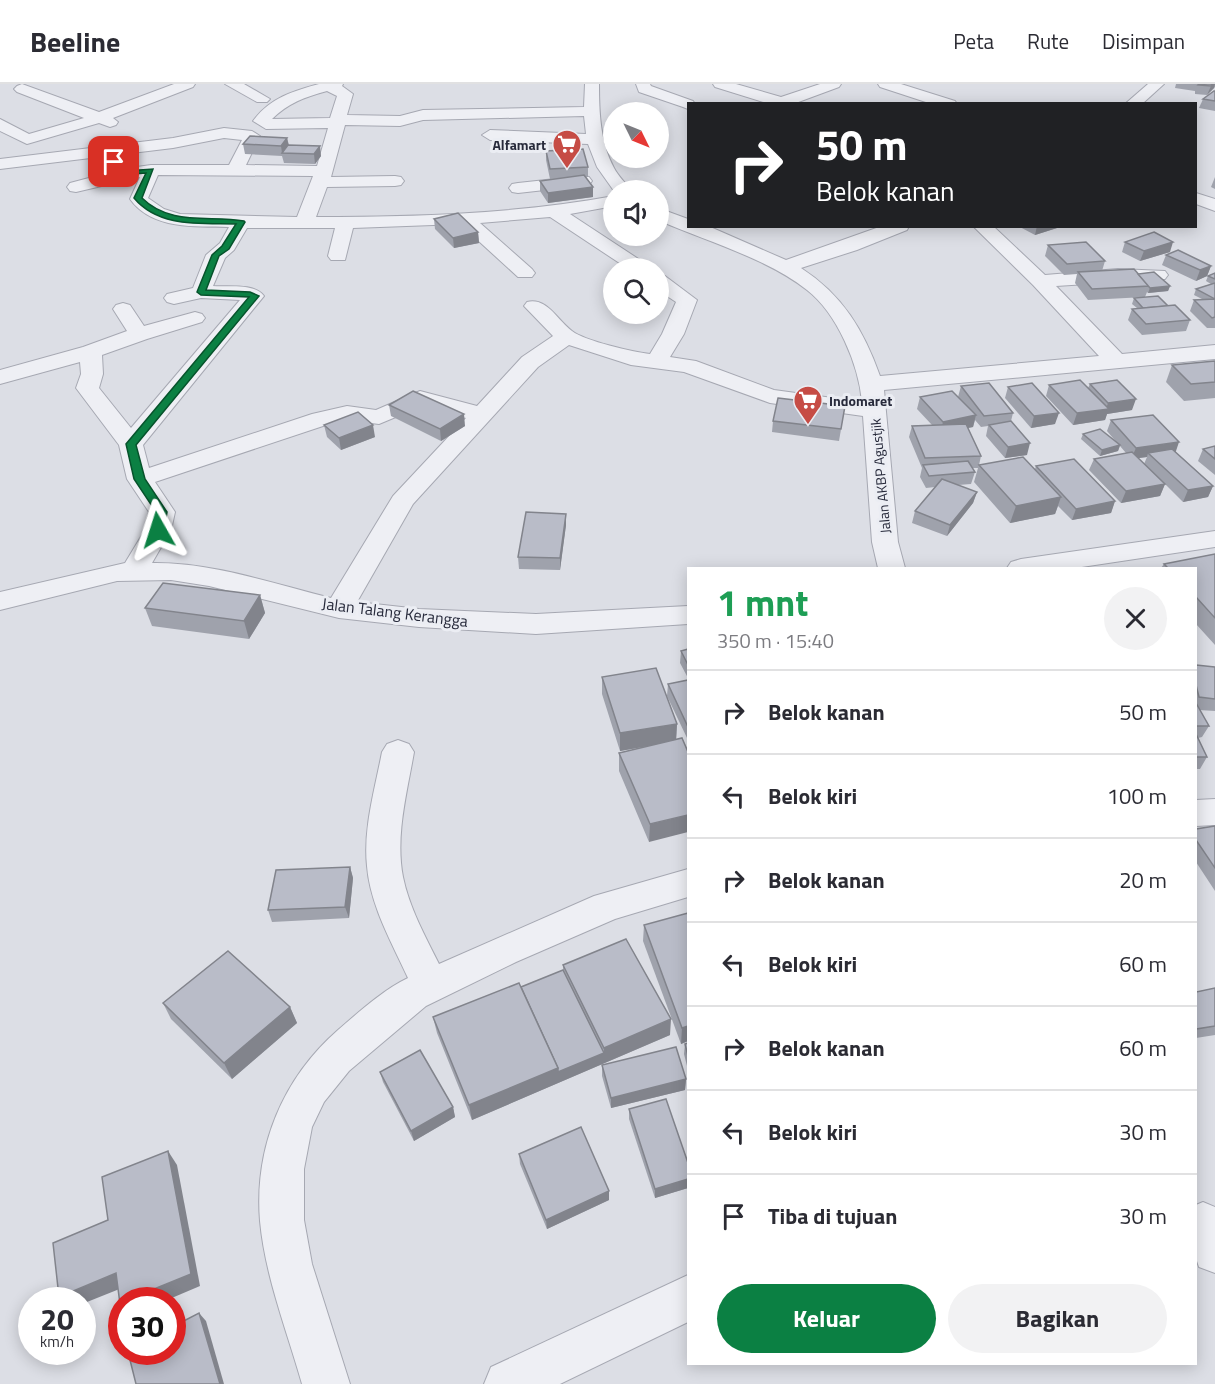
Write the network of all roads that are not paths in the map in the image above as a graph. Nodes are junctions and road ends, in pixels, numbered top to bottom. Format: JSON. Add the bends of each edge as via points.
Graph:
{"nodes":[{"id":1,"x":42,"y":84,"type":"edge"},
{"id":2,"x":188,"y":84,"type":"edge"},
{"id":3,"x":232,"y":84,"type":"edge"},
{"id":4,"x":592,"y":84,"type":"edge"},
{"id":5,"x":643,"y":84,"type":"edge"},
{"id":6,"x":720,"y":84,"type":"edge"},
{"id":7,"x":752,"y":84,"type":"edge"},
{"id":8,"x":834,"y":84,"type":"edge"},
{"id":9,"x":885,"y":84,"type":"edge"},
{"id":10,"x":1157,"y":84,"type":"edge"},
{"id":11,"x":334,"y":85,"type":"edge"},
{"id":12,"x":736,"y":89,"type":"junction"},
{"id":13,"x":262,"y":99,"type":"dead end"},
{"id":14,"x":776,"y":102,"type":"edge"},
{"id":15,"x":782,"y":102,"type":"edge"},
{"id":16,"x":944,"y":102,"type":"edge"},
{"id":17,"x":1134,"y":102,"type":"edge"},
{"id":18,"x":687,"y":105,"type":"edge"},
{"id":19,"x":593,"y":111,"type":"junction"},
{"id":20,"x":102,"y":118,"type":"junction"},
{"id":21,"x":337,"y":121,"type":"junction"},
{"id":22,"x":2,"y":127,"type":"edge"},
{"id":23,"x":490,"y":135,"type":"dead end"},
{"id":24,"x":603,"y":138,"type":"edge"},
{"id":25,"x":27,"y":139,"type":"junction"},
{"id":26,"x":594,"y":139,"type":"junction"},
{"id":27,"x":160,"y":145,"type":"junction"},
{"id":28,"x":0,"y":146,"type":"edge"},
{"id":29,"x":105,"y":151,"type":"junction"},
{"id":30,"x":0,"y":164,"type":"edge"},
{"id":31,"x":151,"y":170,"type":"junction"},
{"id":32,"x":235,"y":170,"type":"junction"},
{"id":33,"x":123,"y":174,"type":"junction"},
{"id":34,"x":322,"y":176,"type":"junction"},
{"id":35,"x":614,"y":180,"type":"edge"},
{"id":36,"x":395,"y":181,"type":"dead end"},
{"id":37,"x":603,"y":185,"type":"edge"},
{"id":38,"x":76,"y":188,"type":"dead end"},
{"id":39,"x":518,"y":188,"type":"dead end"},
{"id":40,"x":1197,"y":198,"type":"edge"},
{"id":41,"x":603,"y":203,"type":"edge"},
{"id":42,"x":1215,"y":206,"type":"edge"},
{"id":43,"x":555,"y":212,"type":"junction"},
{"id":44,"x":669,"y":217,"type":"edge"},
{"id":45,"x":465,"y":219,"type":"junction"},
{"id":46,"x":241,"y":222,"type":"junction"},
{"id":47,"x":304,"y":224,"type":"junction"},
{"id":48,"x":345,"y":224,"type":"junction"},
{"id":49,"x":687,"y":225,"type":"edge"},
{"id":50,"x":603,"y":226,"type":"dead end"},
{"id":51,"x":695,"y":228,"type":"edge"},
{"id":52,"x":895,"y":228,"type":"edge"},
{"id":53,"x":984,"y":228,"type":"edge"},
{"id":54,"x":583,"y":232,"type":"junction"},
{"id":55,"x":338,"y":256,"type":"dead end"},
{"id":56,"x":623,"y":258,"type":"edge"},
{"id":57,"x":785,"y":267,"type":"junction"},
{"id":58,"x":525,"y":273,"type":"dead end"},
{"id":59,"x":1158,"y":275,"type":"edge"},
{"id":60,"x":1040,"y":281,"type":"junction"},
{"id":61,"x":669,"y":288,"type":"edge"},
{"id":62,"x":201,"y":292,"type":"junction"},
{"id":63,"x":174,"y":298,"type":"dead end"},
{"id":64,"x":534,"y":306,"type":"dead end"},
{"id":65,"x":123,"y":309,"type":"dead end"},
{"id":66,"x":195,"y":318,"type":"dead end"},
{"id":67,"x":139,"y":334,"type":"junction"},
{"id":68,"x":566,"y":337,"type":"junction"},
{"id":69,"x":91,"y":352,"type":"junction"},
{"id":70,"x":1215,"y":352,"type":"edge"},
{"id":71,"x":1115,"y":360,"type":"junction"},
{"id":72,"x":657,"y":361,"type":"junction"},
{"id":73,"x":0,"y":377,"type":"edge"},
{"id":74,"x":872,"y":384,"type":"junction"},
{"id":75,"x":874,"y":411,"type":"junction"},
{"id":76,"x":483,"y":415,"type":"junction"},
{"id":77,"x":131,"y":444,"type":"junction"},
{"id":78,"x":140,"y":479,"type":"junction"},
{"id":79,"x":1215,"y":539,"type":"edge"},
{"id":80,"x":891,"y":567,"type":"edge"},
{"id":81,"x":1028,"y":567,"type":"edge"},
{"id":82,"x":134,"y":570,"type":"junction"},
{"id":83,"x":0,"y":601,"type":"edge"},
{"id":84,"x":339,"y":609,"type":"junction"},
{"id":85,"x":687,"y":615,"type":"edge"},
{"id":86,"x":398,"y":752,"type":"dead end"},
{"id":87,"x":1215,"y":812,"type":"edge"},
{"id":88,"x":1197,"y":813,"type":"edge"},
{"id":89,"x":687,"y":883,"type":"edge"},
{"id":90,"x":430,"y":986,"type":"junction"},
{"id":91,"x":687,"y":1298,"type":"edge"},
{"id":92,"x":326,"y":1384,"type":"edge"},
{"id":93,"x":508,"y":1384,"type":"edge"}],
"edges":[{"from":1,"to":20,"type":"street","via":[[17,91]]},
{"from":2,"to":20,"type":"street"},
{"from":3,"to":13,"type":"street"},
{"from":4,"to":19,"type":"street"},
{"from":5,"to":18,"type":"street","via":[[644,89]]},
{"from":6,"to":12,"type":"street"},
{"from":7,"to":12,"type":"street"},
{"from":8,"to":15,"type":"street"},
{"from":9,"to":16,"type":"street"},
{"from":10,"to":17,"type":"street"},
{"from":11,"to":21,"type":"street","via":[[345,94]]},
{"from":11,"to":21,"type":"street","via":[[295,95],[261,121]]},
{"from":12,"to":14,"type":"street"},
{"from":19,"to":21,"type":"street"},
{"from":19,"to":26,"type":"street"},
{"from":20,"to":25,"type":"street"},
{"from":20,"to":27,"type":"street"},
{"from":21,"to":34,"type":"street"},
{"from":22,"to":25,"type":"street"},
{"from":23,"to":26,"type":"street"},
{"from":24,"to":26,"type":"street"},
{"from":25,"to":28,"type":"street"},
{"from":26,"to":35,"type":"street"},
{"from":27,"to":29,"type":"street"},
{"from":27,"to":32,"type":"street","via":[[227,133],[252,136]]},
{"from":29,"to":30,"type":"street"},
{"from":29,"to":33,"type":"street"},
{"from":31,"to":32,"type":"street"},
{"from":31,"to":33,"type":"street"},
{"from":31,"to":46,"type":"street","via":[[138,198],[147,207],[174,219]]},
{"from":32,"to":34,"type":"street"},
{"from":33,"to":38,"type":"street"},
{"from":34,"to":36,"type":"street"},
{"from":34,"to":47,"type":"street"},
{"from":37,"to":39,"type":"street"},
{"from":40,"to":42,"type":"street"},
{"from":41,"to":43,"type":"street"},
{"from":43,"to":45,"type":"street"},
{"from":43,"to":54,"type":"street"},
{"from":44,"to":49,"type":"street","name":"Jalan AKBP Agustjik"},
{"from":45,"to":48,"type":"street"},
{"from":45,"to":58,"type":"street"},
{"from":46,"to":47,"type":"street"},
{"from":46,"to":62,"type":"street","via":[[226,248],[216,255]]},
{"from":47,"to":48,"type":"street"},
{"from":48,"to":55,"type":"street"},
{"from":50,"to":54,"type":"street"},
{"from":51,"to":57,"type":"street","name":"Jalan AKBP Agustjik"},
{"from":52,"to":57,"type":"street"},
{"from":53,"to":60,"type":"street"},
{"from":54,"to":56,"type":"street"},
{"from":57,"to":74,"type":"street","name":"Jalan AKBP Agustjik","via":[[830,301],[858,345]]},
{"from":59,"to":60,"type":"street"},
{"from":60,"to":71,"type":"street"},
{"from":61,"to":72,"type":"street","via":[[687,300]]},
{"from":62,"to":63,"type":"street"},
{"from":62,"to":77,"type":"street","via":[[254,296]]},
{"from":64,"to":68,"type":"street"},
{"from":65,"to":67,"type":"street"},
{"from":66,"to":67,"type":"street"},
{"from":67,"to":69,"type":"street"},
{"from":68,"to":72,"type":"street","via":[[611,353]]},
{"from":68,"to":76,"type":"street","via":[[530,362]]},
{"from":69,"to":73,"type":"street"},
{"from":69,"to":77,"type":"street","via":[[92,374],[87,388]]},
{"from":70,"to":71,"type":"street"},
{"from":71,"to":74,"type":"street"},
{"from":72,"to":75,"type":"street","via":[[688,366],[770,396]]},
{"from":74,"to":75,"type":"street","name":"Jalan AKBP Agustjik"},
{"from":75,"to":80,"type":"street","name":"Jalan AKBP Agustjik","via":[[885,542]]},
{"from":76,"to":78,"type":"street","via":[[420,398],[379,417],[347,413],[320,419]]},
{"from":76,"to":84,"type":"street","via":[[402,501]]},
{"from":77,"to":78,"type":"street"},
{"from":78,"to":82,"type":"street","via":[[162,512],[158,530]]},
{"from":79,"to":81,"type":"street"},
{"from":82,"to":83,"type":"street","name":"Jalan Talang Kerangga"},
{"from":82,"to":84,"type":"street","name":"Jalan Talang Kerangga","via":[[185,572]]},
{"from":84,"to":85,"type":"street","name":"Jalan Talang Kerangga","via":[[430,619],[536,624]]},
{"from":86,"to":90,"type":"street","via":[[383,849],[384,869]]},
{"from":87,"to":88,"type":"street"},
{"from":89,"to":90,"type":"street","via":[[607,907]]},
{"from":90,"to":92,"type":"street","via":[[413,994],[335,1058],[310,1089],[291,1124],[283,1169],[282,1220],[290,1264]]},
{"from":91,"to":93,"type":"street"}]}
